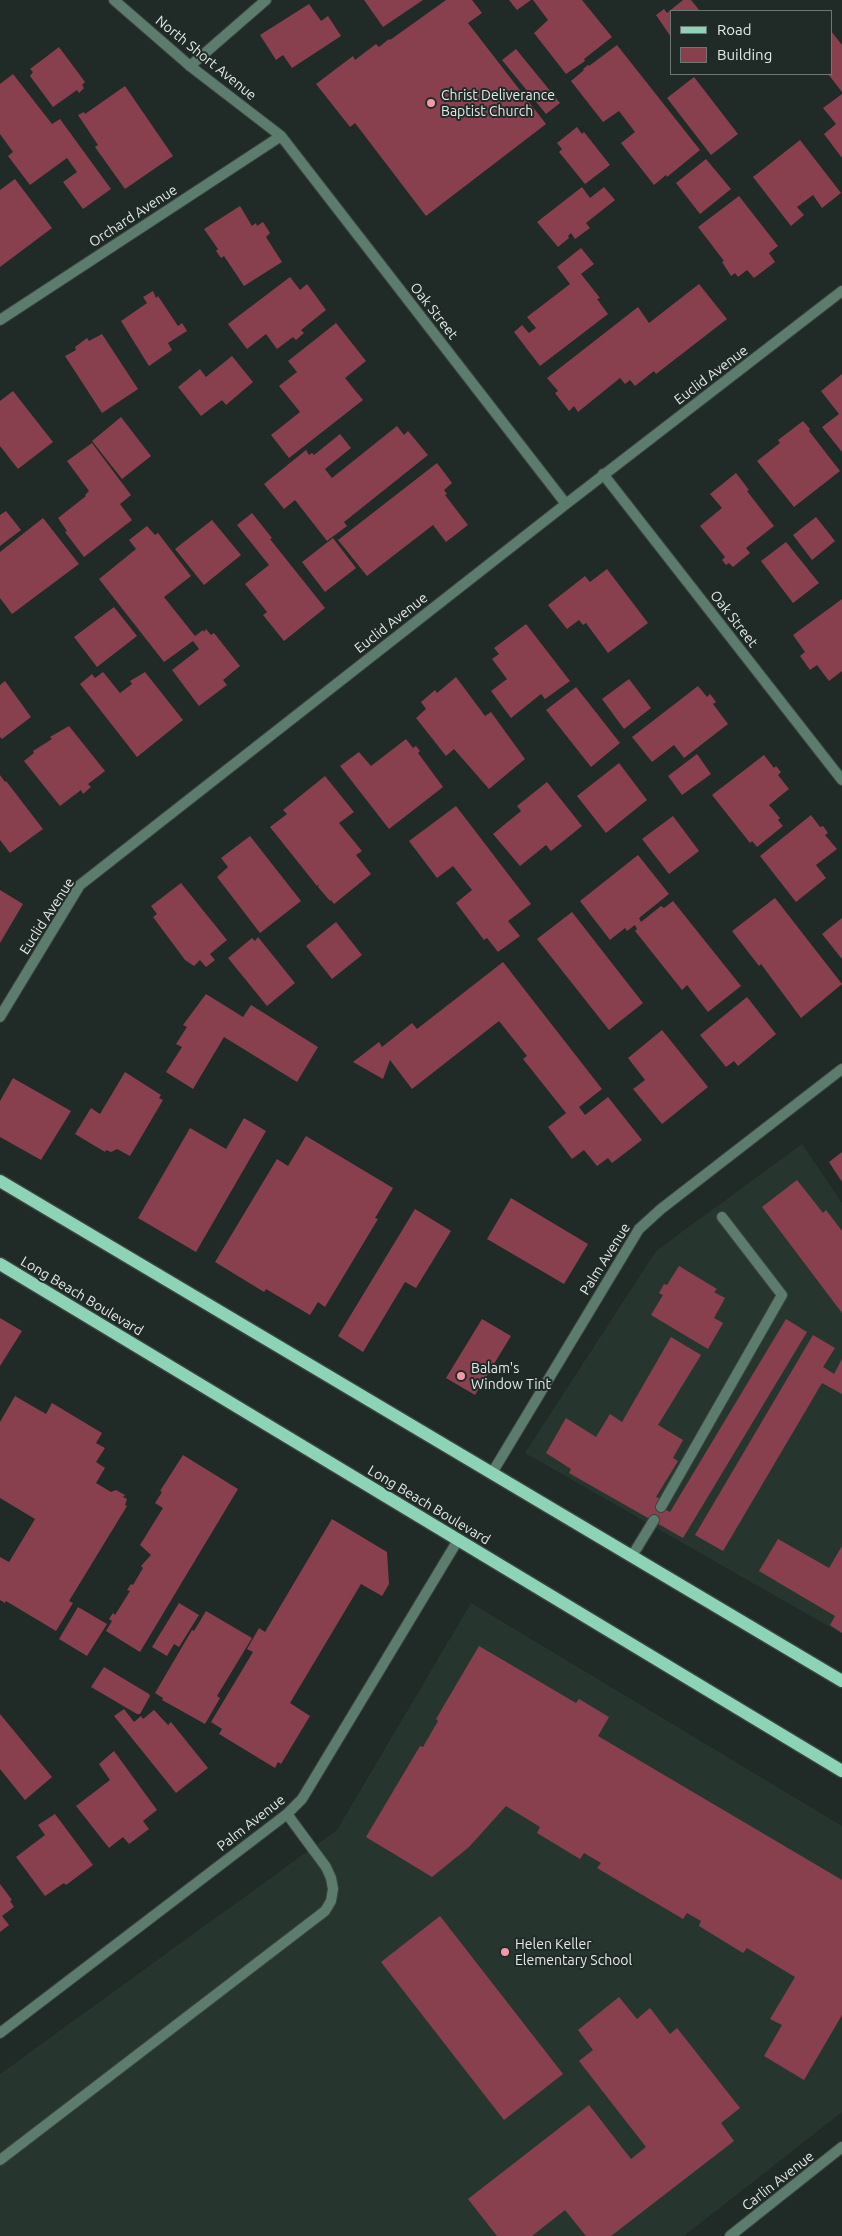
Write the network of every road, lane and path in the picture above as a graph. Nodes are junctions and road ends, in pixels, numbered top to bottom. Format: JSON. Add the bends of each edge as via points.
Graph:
{"nodes":[{"id":1,"x":114,"y":0,"type":"edge"},
{"id":2,"x":266,"y":0,"type":"edge"},
{"id":3,"x":190,"y":66,"type":"junction"},
{"id":4,"x":281,"y":136,"type":"junction"},
{"id":5,"x":842,"y":291,"type":"edge"},
{"id":6,"x":0,"y":320,"type":"edge"},
{"id":7,"x":603,"y":474,"type":"junction"},
{"id":8,"x":566,"y":504,"type":"junction"},
{"id":9,"x":842,"y":780,"type":"edge"},
{"id":10,"x":0,"y":1017,"type":"edge"},
{"id":11,"x":842,"y":1069,"type":"edge"},
{"id":12,"x":0,"y":1181,"type":"edge"},
{"id":13,"x":722,"y":1217,"type":"dead end"},
{"id":14,"x":0,"y":1264,"type":"edge"},
{"id":15,"x":492,"y":1474,"type":"junction"},
{"id":16,"x":661,"y":1507,"type":"dead end"},
{"id":17,"x":654,"y":1520,"type":"dead end"},
{"id":18,"x":458,"y":1540,"type":"junction"},
{"id":19,"x":632,"y":1556,"type":"junction"},
{"id":20,"x":842,"y":1681,"type":"edge"},
{"id":21,"x":842,"y":1771,"type":"edge"},
{"id":22,"x":287,"y":1814,"type":"junction"},
{"id":23,"x":0,"y":2033,"type":"edge"},
{"id":24,"x":842,"y":2147,"type":"edge"},
{"id":25,"x":0,"y":2160,"type":"edge"},
{"id":26,"x":730,"y":2236,"type":"edge"}],
"edges":[{"from":1,"to":3,"type":"street","name":"North Short Avenue"},
{"from":2,"to":3,"type":"street"},
{"from":3,"to":4,"type":"street","name":"North Short Avenue"},
{"from":4,"to":6,"type":"street","name":"Orchard Avenue"},
{"from":4,"to":8,"type":"street","name":"Oak Street"},
{"from":5,"to":7,"type":"street","name":"Euclid Avenue"},
{"from":7,"to":8,"type":"street","name":"Euclid Avenue"},
{"from":7,"to":9,"type":"street","name":"Oak Street"},
{"from":8,"to":10,"type":"street","name":"Euclid Avenue","via":[[80,885]]},
{"from":11,"to":15,"type":"street","name":"Palm Avenue","via":[[639,1229]]},
{"from":12,"to":15,"type":"main road"},
{"from":13,"to":16,"type":"street","via":[[782,1295]]},
{"from":14,"to":18,"type":"main road","name":"Long Beach Boulevard"},
{"from":15,"to":19,"type":"main road"},
{"from":17,"to":19,"type":"street"},
{"from":18,"to":21,"type":"main road","name":"Long Beach Boulevard"},
{"from":18,"to":22,"type":"street","name":"Palm Avenue","via":[[306,1793]]},
{"from":19,"to":20,"type":"main road"},
{"from":22,"to":23,"type":"street","name":"Palm Avenue"},
{"from":22,"to":25,"type":"street","via":[[330,1878],[333,1889],[325,1912]]},
{"from":24,"to":26,"type":"street","name":"Carlin Avenue"}]}
